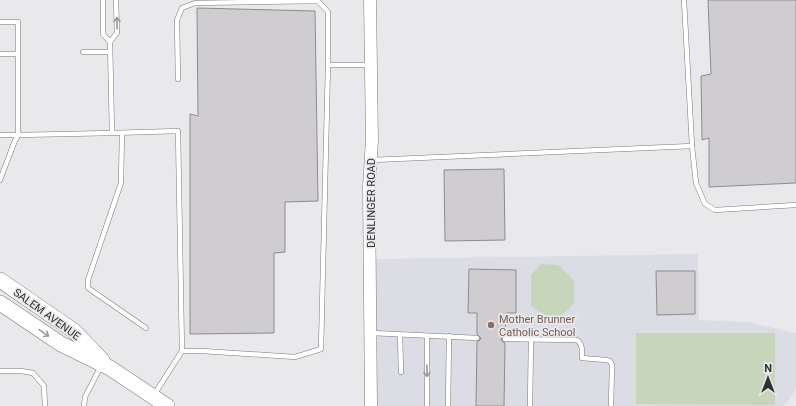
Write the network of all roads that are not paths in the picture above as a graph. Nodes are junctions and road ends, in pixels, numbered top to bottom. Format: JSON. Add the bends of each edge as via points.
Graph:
{"nodes":[{"id":1,"x":103,"y":0,"type":"edge"},
{"id":2,"x":116,"y":0,"type":"edge"},
{"id":3,"x":370,"y":0,"type":"edge"},
{"id":4,"x":684,"y":0,"type":"edge"},
{"id":5,"x":0,"y":22,"type":"edge"},
{"id":6,"x":110,"y":42,"type":"junction"},
{"id":7,"x":83,"y":52,"type":"dead end"},
{"id":8,"x":110,"y":52,"type":"junction"},
{"id":9,"x":0,"y":54,"type":"edge"},
{"id":10,"x":18,"y":54,"type":"junction"},
{"id":11,"x":328,"y":65,"type":"junction"},
{"id":12,"x":371,"y":65,"type":"junction"},
{"id":13,"x":178,"y":79,"type":"dead end"},
{"id":14,"x":112,"y":133,"type":"junction"},
{"id":15,"x":122,"y":133,"type":"junction"},
{"id":16,"x":0,"y":135,"type":"edge"},
{"id":17,"x":18,"y":135,"type":"junction"},
{"id":18,"x":692,"y":146,"type":"junction"},
{"id":19,"x":371,"y":160,"type":"junction"},
{"id":20,"x":0,"y":180,"type":"edge"},
{"id":21,"x":796,"y":205,"type":"edge"},
{"id":22,"x":0,"y":280,"type":"edge"},
{"id":23,"x":0,"y":297,"type":"edge"},
{"id":24,"x":0,"y":304,"type":"edge"},
{"id":25,"x":67,"y":326,"type":"junction"},
{"id":26,"x":146,"y":328,"type":"dead end"},
{"id":27,"x":370,"y":333,"type":"junction"},
{"id":28,"x":400,"y":335,"type":"junction"},
{"id":29,"x":427,"y":336,"type":"junction"},
{"id":30,"x":449,"y":336,"type":"junction"},
{"id":31,"x":477,"y":338,"type":"dead end"},
{"id":32,"x":505,"y":339,"type":"dead end"},
{"id":33,"x":530,"y":340,"type":"junction"},
{"id":34,"x":182,"y":351,"type":"junction"},
{"id":35,"x":106,"y":366,"type":"junction"},
{"id":36,"x":0,"y":371,"type":"edge"},
{"id":37,"x":401,"y":372,"type":"dead end"},
{"id":38,"x":153,"y":397,"type":"junction"},
{"id":39,"x":45,"y":406,"type":"edge"},
{"id":40,"x":84,"y":406,"type":"edge"},
{"id":41,"x":167,"y":406,"type":"edge"},
{"id":42,"x":371,"y":406,"type":"edge"},
{"id":43,"x":427,"y":406,"type":"edge"},
{"id":44,"x":448,"y":406,"type":"edge"},
{"id":45,"x":530,"y":406,"type":"edge"},
{"id":46,"x":611,"y":406,"type":"edge"}],
"edges":[{"from":1,"to":6,"type":"lane","via":[[103,34]]},
{"from":6,"to":2,"type":"lane","one_way":true,"via":[[117,33]]},
{"from":3,"to":12,"type":"street","name":"DENLINGER ROAD"},
{"from":4,"to":18,"type":"lane"},
{"from":5,"to":10,"type":"lane","via":[[18,22]]},
{"from":6,"to":8,"type":"lane"},
{"from":7,"to":8,"type":"lane"},
{"from":8,"to":14,"type":"lane"},
{"from":9,"to":10,"type":"lane"},
{"from":10,"to":17,"type":"lane"},
{"from":11,"to":12,"type":"lane"},
{"from":11,"to":13,"type":"lane","via":[[328,12],[318,1],[194,3],[182,8],[177,20]]},
{"from":11,"to":34,"type":"lane","via":[[320,349],[295,357]]},
{"from":12,"to":19,"type":"street","name":"DENLINGER ROAD"},
{"from":14,"to":15,"type":"lane"},
{"from":14,"to":17,"type":"lane"},
{"from":15,"to":26,"type":"lane","via":[[121,183],[88,280],[88,288]]},
{"from":15,"to":34,"type":"lane","via":[[178,131]]},
{"from":16,"to":17,"type":"lane"},
{"from":17,"to":20,"type":"lane"},
{"from":18,"to":19,"type":"lane"},
{"from":18,"to":21,"type":"lane","via":[[696,183],[705,204],[716,210]]},
{"from":19,"to":27,"type":"street","name":"DENLINGER ROAD"},
{"from":22,"to":25,"type":"main road","name":"SALEM AVENUE"},
{"from":23,"to":25,"type":"main road","via":[[28,315]]},
{"from":24,"to":35,"type":"main road","name":"SALEM AVENUE","one_way":true,"via":[[61,344]]},
{"from":25,"to":35,"type":"main road","name":"SALEM AVENUE"},
{"from":27,"to":28,"type":"lane"},
{"from":27,"to":42,"type":"street","name":"DENLINGER ROAD"},
{"from":28,"to":29,"type":"lane"},
{"from":28,"to":37,"type":"lane"},
{"from":29,"to":30,"type":"lane"},
{"from":29,"to":43,"type":"lane","one_way":true},
{"from":30,"to":31,"type":"lane"},
{"from":30,"to":44,"type":"lane"},
{"from":32,"to":33,"type":"lane"},
{"from":33,"to":45,"type":"lane"},
{"from":33,"to":46,"type":"lane","via":[[577,340],[582,346],[582,358],[610,362]]},
{"from":34,"to":38,"type":"lane"},
{"from":35,"to":38,"type":"main road","name":"SALEM AVENUE"},
{"from":35,"to":40,"type":"lane","via":[[85,397]]},
{"from":36,"to":39,"type":"lane","via":[[33,373],[44,386]]},
{"from":38,"to":41,"type":"main road","name":"SALEM AVENUE"}]}
